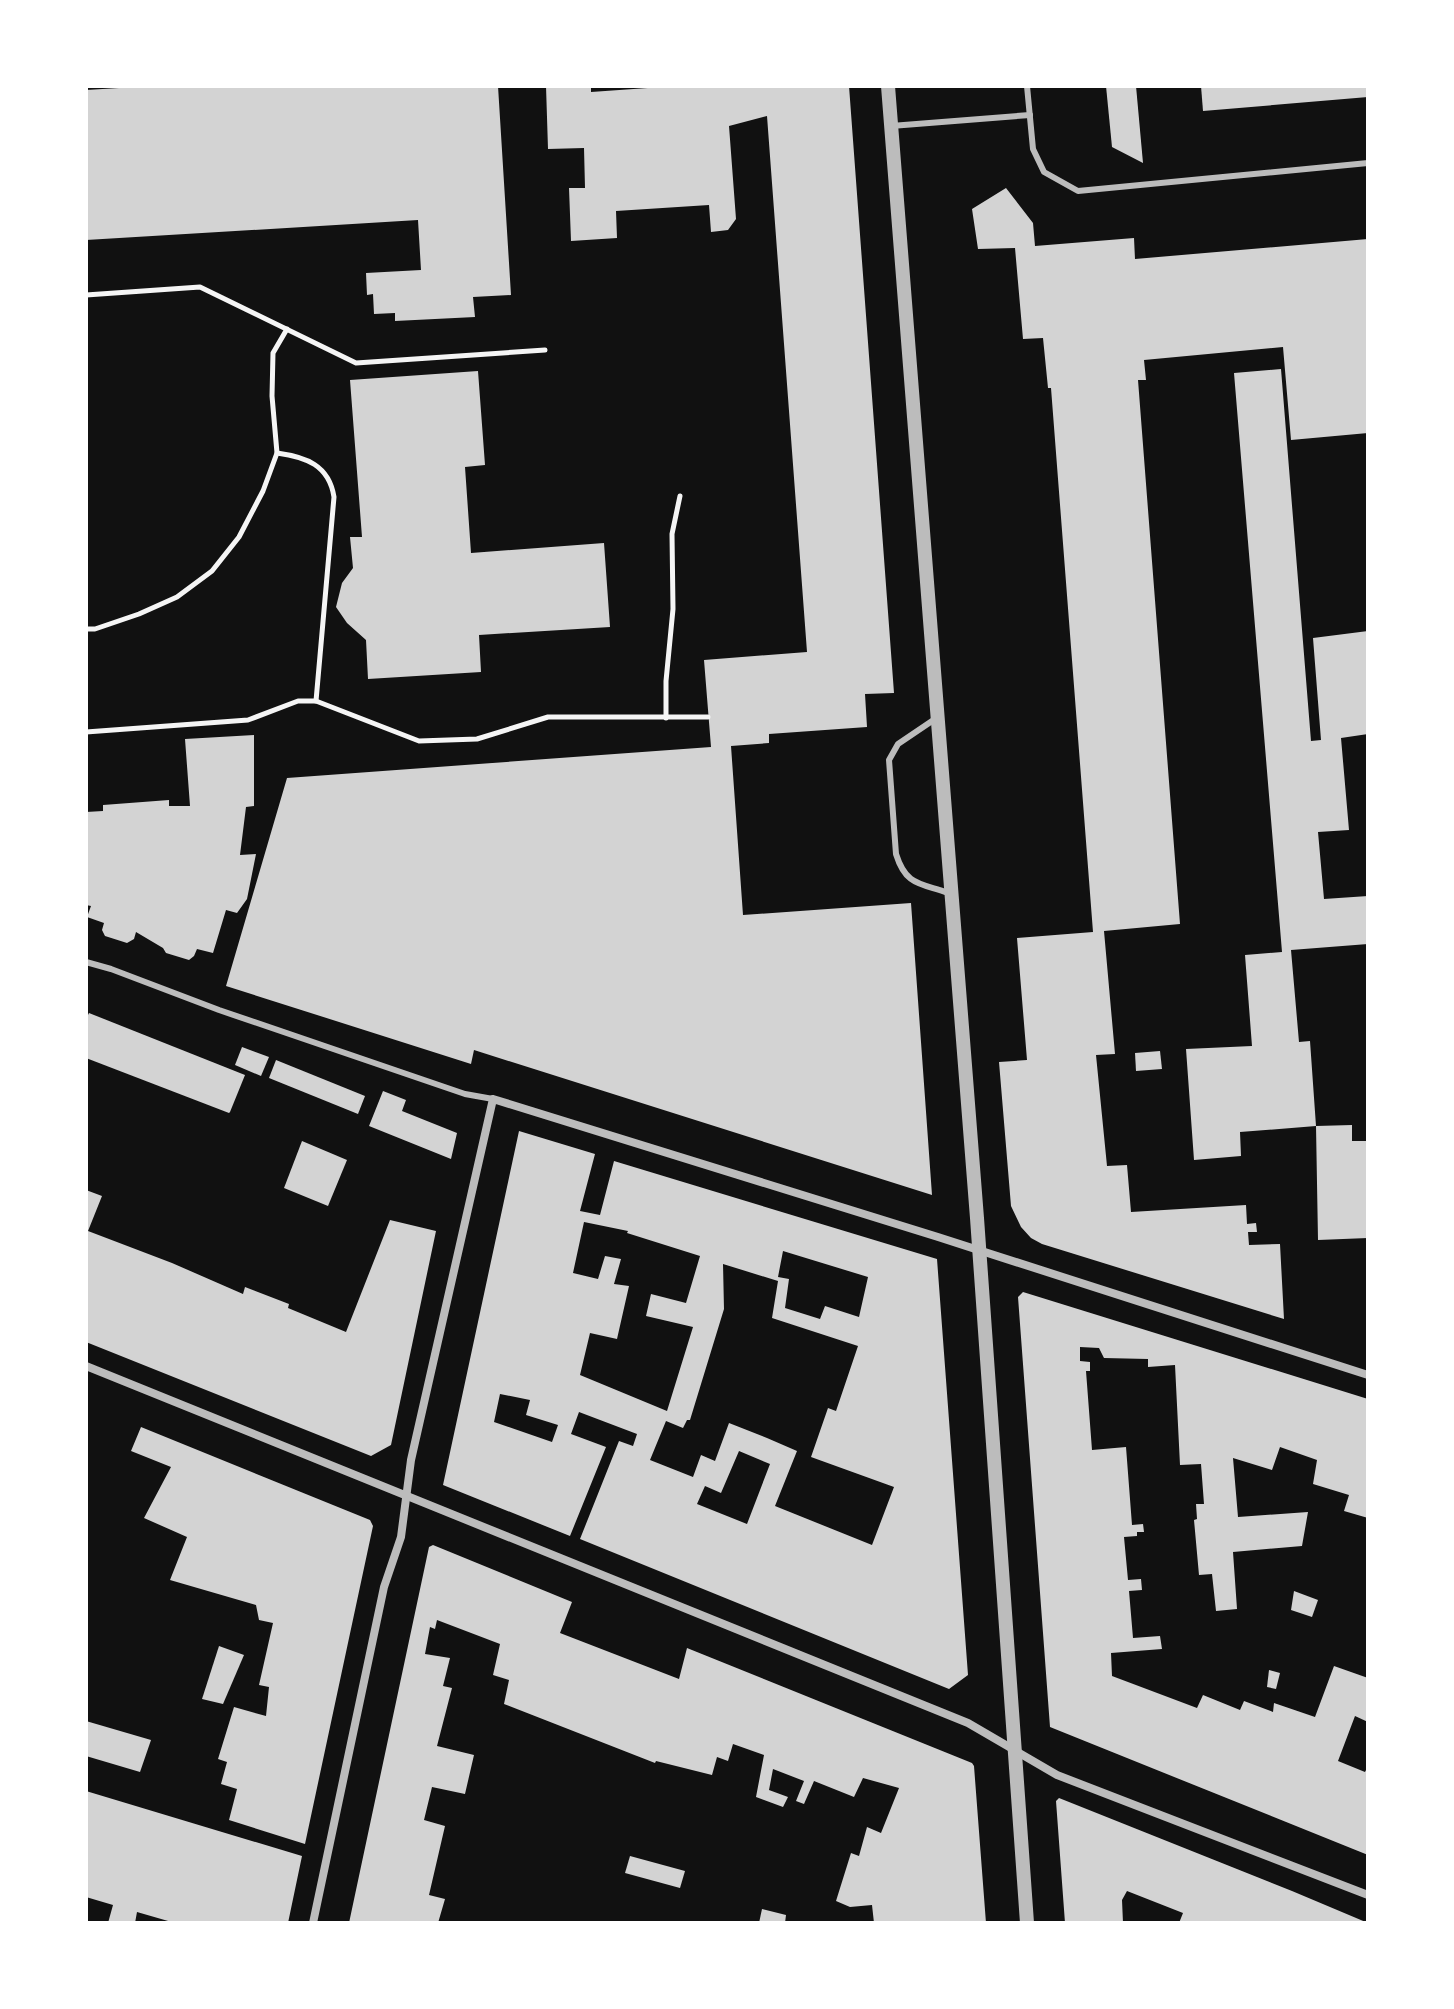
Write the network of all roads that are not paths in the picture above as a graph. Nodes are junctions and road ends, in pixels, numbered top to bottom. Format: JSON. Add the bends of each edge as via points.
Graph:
{"nodes":[{"id":1,"x":888,"y":86,"type":"edge"},
{"id":2,"x":1027,"y":86,"type":"edge"},
{"id":3,"x":1030,"y":115,"type":"junction"},
{"id":4,"x":891,"y":126,"type":"junction"},
{"id":5,"x":1368,"y":163,"type":"edge"},
{"id":6,"x":938,"y":717,"type":"junction"},
{"id":7,"x":952,"y":894,"type":"junction"},
{"id":8,"x":86,"y":962,"type":"edge"},
{"id":9,"x":493,"y":1099,"type":"junction"},
{"id":10,"x":978,"y":1251,"type":"junction"},
{"id":11,"x":86,"y":1366,"type":"edge"},
{"id":12,"x":1368,"y":1375,"type":"edge"},
{"id":13,"x":406,"y":1494,"type":"junction"},
{"id":14,"x":1014,"y":1749,"type":"junction"},
{"id":15,"x":1368,"y":1895,"type":"edge"},
{"id":16,"x":313,"y":1923,"type":"edge"},
{"id":17,"x":1027,"y":1923,"type":"edge"}],
"edges":[{"from":1,"to":4,"type":"street"},
{"from":2,"to":3,"type":"lane"},
{"from":3,"to":4,"type":"lane"},
{"from":3,"to":5,"type":"lane","via":[[1033,149],[1044,172],[1078,191]]},
{"from":4,"to":6,"type":"street"},
{"from":6,"to":7,"type":"street"},
{"from":6,"to":7,"type":"lane","via":[[893,750],[889,760],[896,854],[909,879]]},
{"from":7,"to":10,"type":"street"},
{"from":8,"to":9,"type":"lane","via":[[465,1094]]},
{"from":9,"to":10,"type":"street"},
{"from":9,"to":13,"type":"street"},
{"from":10,"to":12,"type":"street"},
{"from":10,"to":14,"type":"street"},
{"from":11,"to":13,"type":"street"},
{"from":13,"to":14,"type":"street","via":[[968,1723]]},
{"from":13,"to":16,"type":"street","via":[[401,1537],[384,1587]]},
{"from":14,"to":15,"type":"street","via":[[1057,1775]]},
{"from":14,"to":17,"type":"street"}]}
